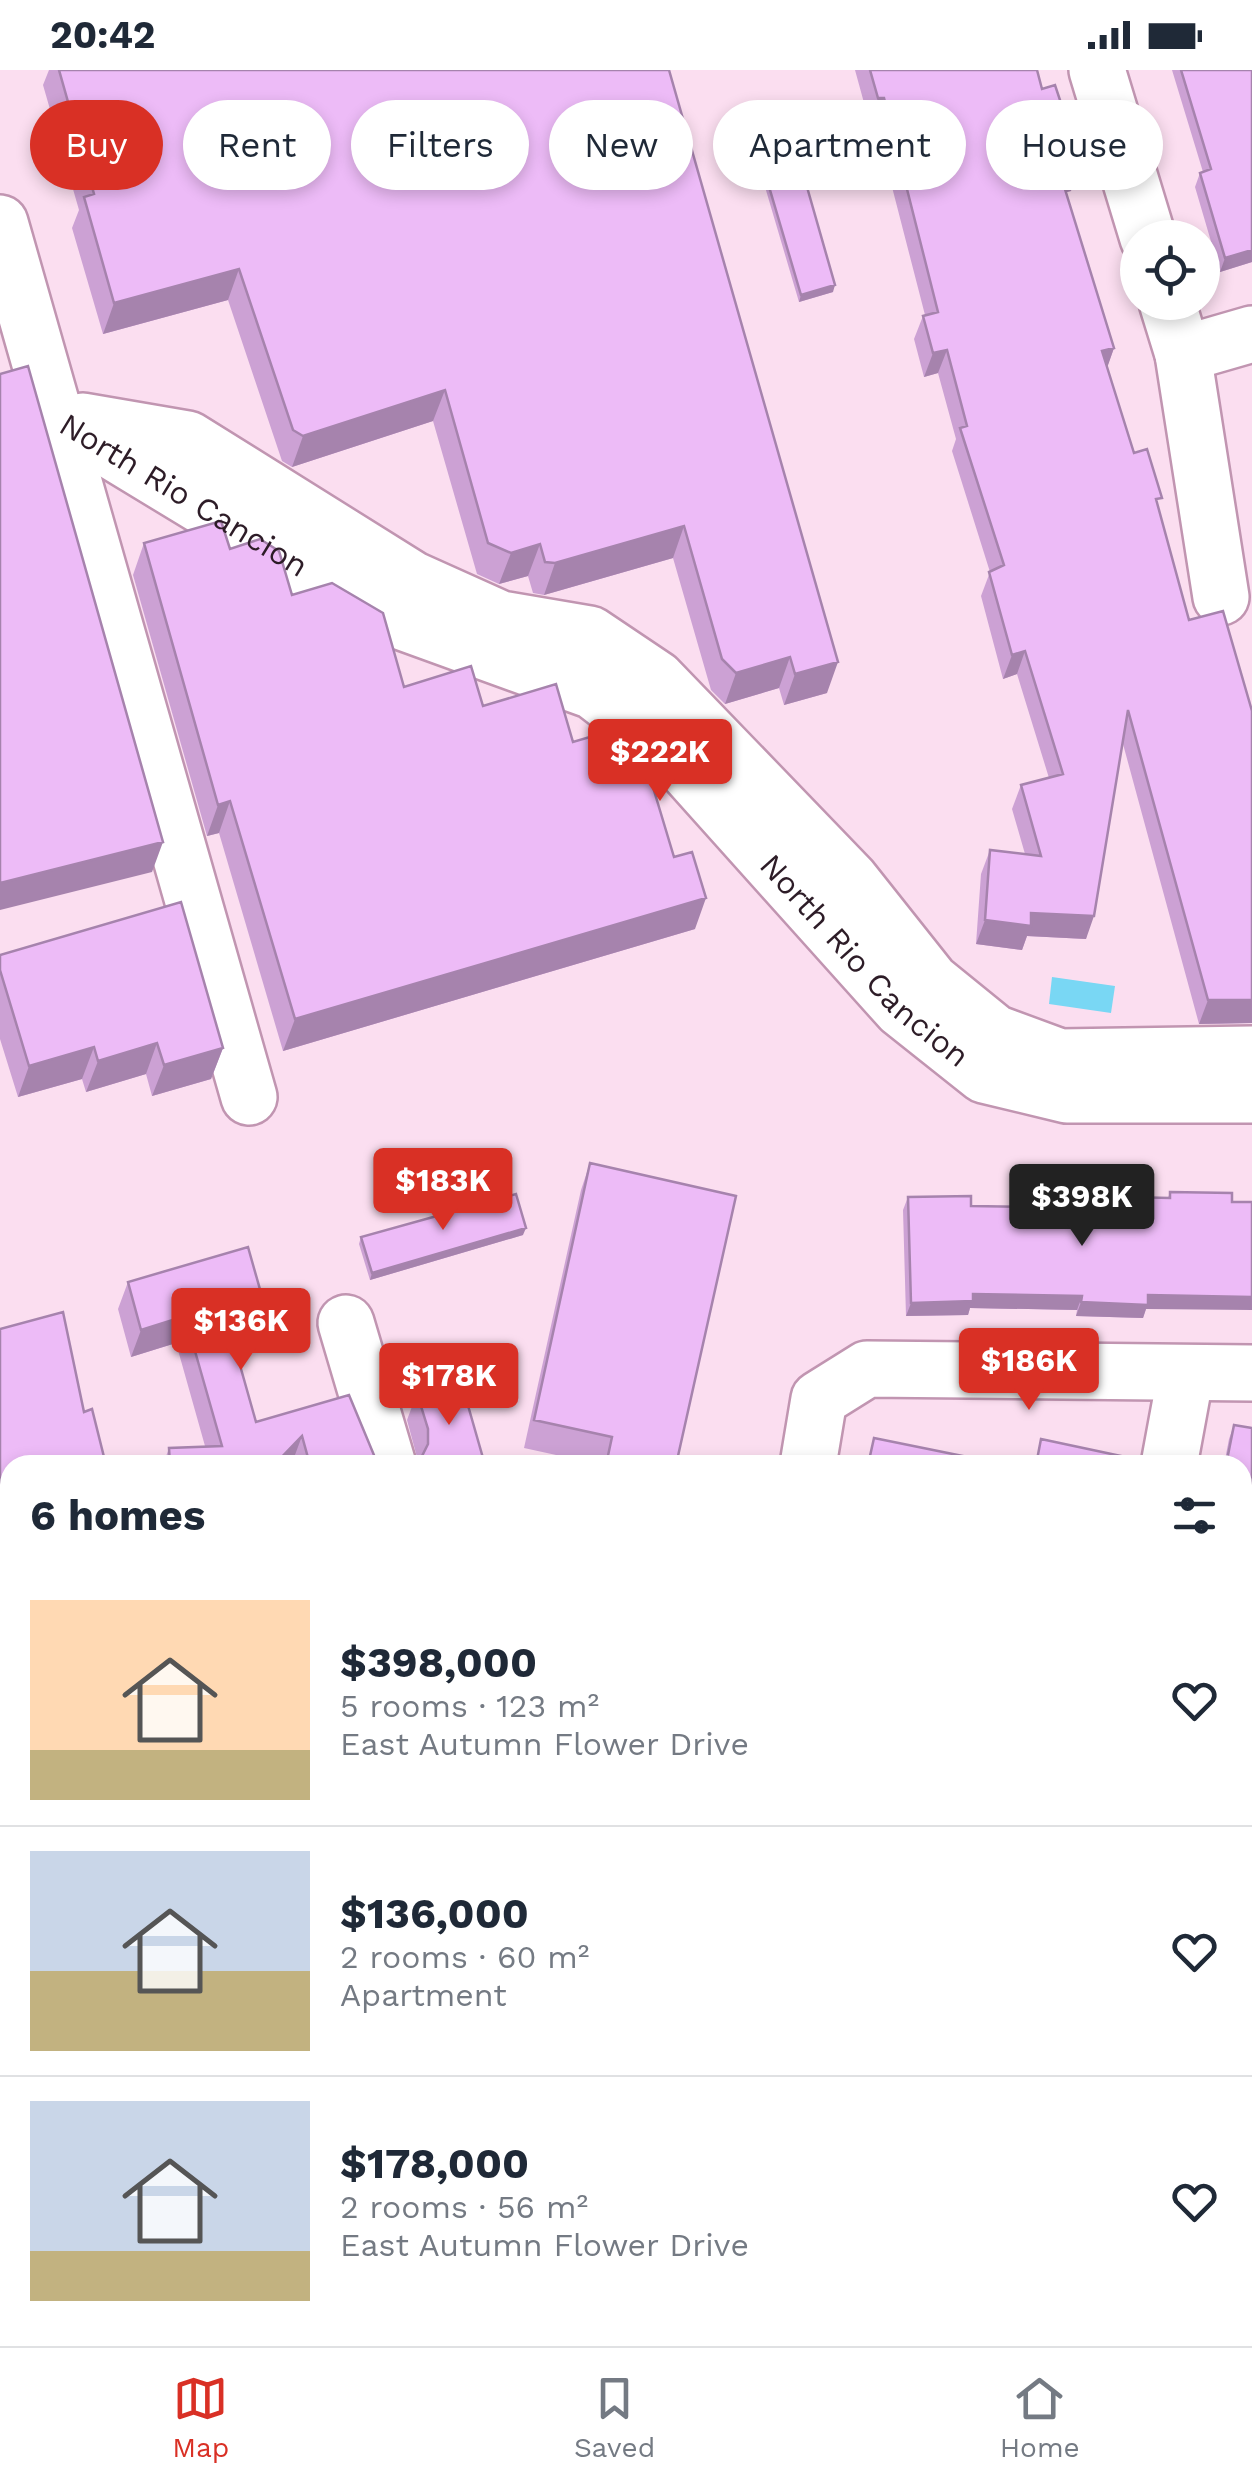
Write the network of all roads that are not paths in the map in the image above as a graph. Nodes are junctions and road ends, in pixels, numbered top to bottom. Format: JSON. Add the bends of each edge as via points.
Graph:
{"nodes":[{"id":1,"x":1097,"y":70,"type":"edge"},
{"id":2,"x":1143,"y":220,"type":"edge"},
{"id":3,"x":0,"y":223,"type":"edge"},
{"id":4,"x":13,"y":320,"type":"edge"},
{"id":5,"x":1173,"y":320,"type":"edge"},
{"id":6,"x":1252,"y":334,"type":"edge"},
{"id":7,"x":1183,"y":354,"type":"junction"},
{"id":8,"x":54,"y":416,"type":"junction"},
{"id":9,"x":338,"y":561,"type":"junction"},
{"id":10,"x":1221,"y":597,"type":"dead end"},
{"id":11,"x":1252,"y":1054,"type":"edge"},
{"id":12,"x":1252,"y":1095,"type":"edge"},
{"id":13,"x":249,"y":1096,"type":"dead end"},
{"id":14,"x":346,"y":1324,"type":"dead end"},
{"id":15,"x":1186,"y":1372,"type":"junction"},
{"id":16,"x":1252,"y":1373,"type":"edge"},
{"id":17,"x":385,"y":1455,"type":"edge"},
{"id":18,"x":810,"y":1455,"type":"edge"},
{"id":19,"x":1170,"y":1455,"type":"edge"}],
"edges":[{"from":1,"to":2,"type":"street"},
{"from":3,"to":4,"type":"street"},
{"from":4,"to":8,"type":"street"},
{"from":5,"to":7,"type":"street"},
{"from":6,"to":7,"type":"street"},
{"from":7,"to":10,"type":"street"},
{"from":8,"to":9,"type":"street","name":"North Rio Cancion","via":[[188,438]]},
{"from":8,"to":13,"type":"street"},
{"from":9,"to":11,"type":"street","name":"North Rio Cancion","via":[[412,579],[501,619],[590,634],[657,679],[850,879],[931,982],[995,1033],[1060,1057]]},
{"from":9,"to":12,"type":"street","name":"North Rio Cancion","via":[[380,614],[593,692],[666,747],[901,1009],[984,1075],[1067,1095]]},
{"from":14,"to":17,"type":"street"},
{"from":15,"to":16,"type":"street"},
{"from":15,"to":18,"type":"street","via":[[866,1368],[820,1399]]},
{"from":15,"to":19,"type":"street"}]}
